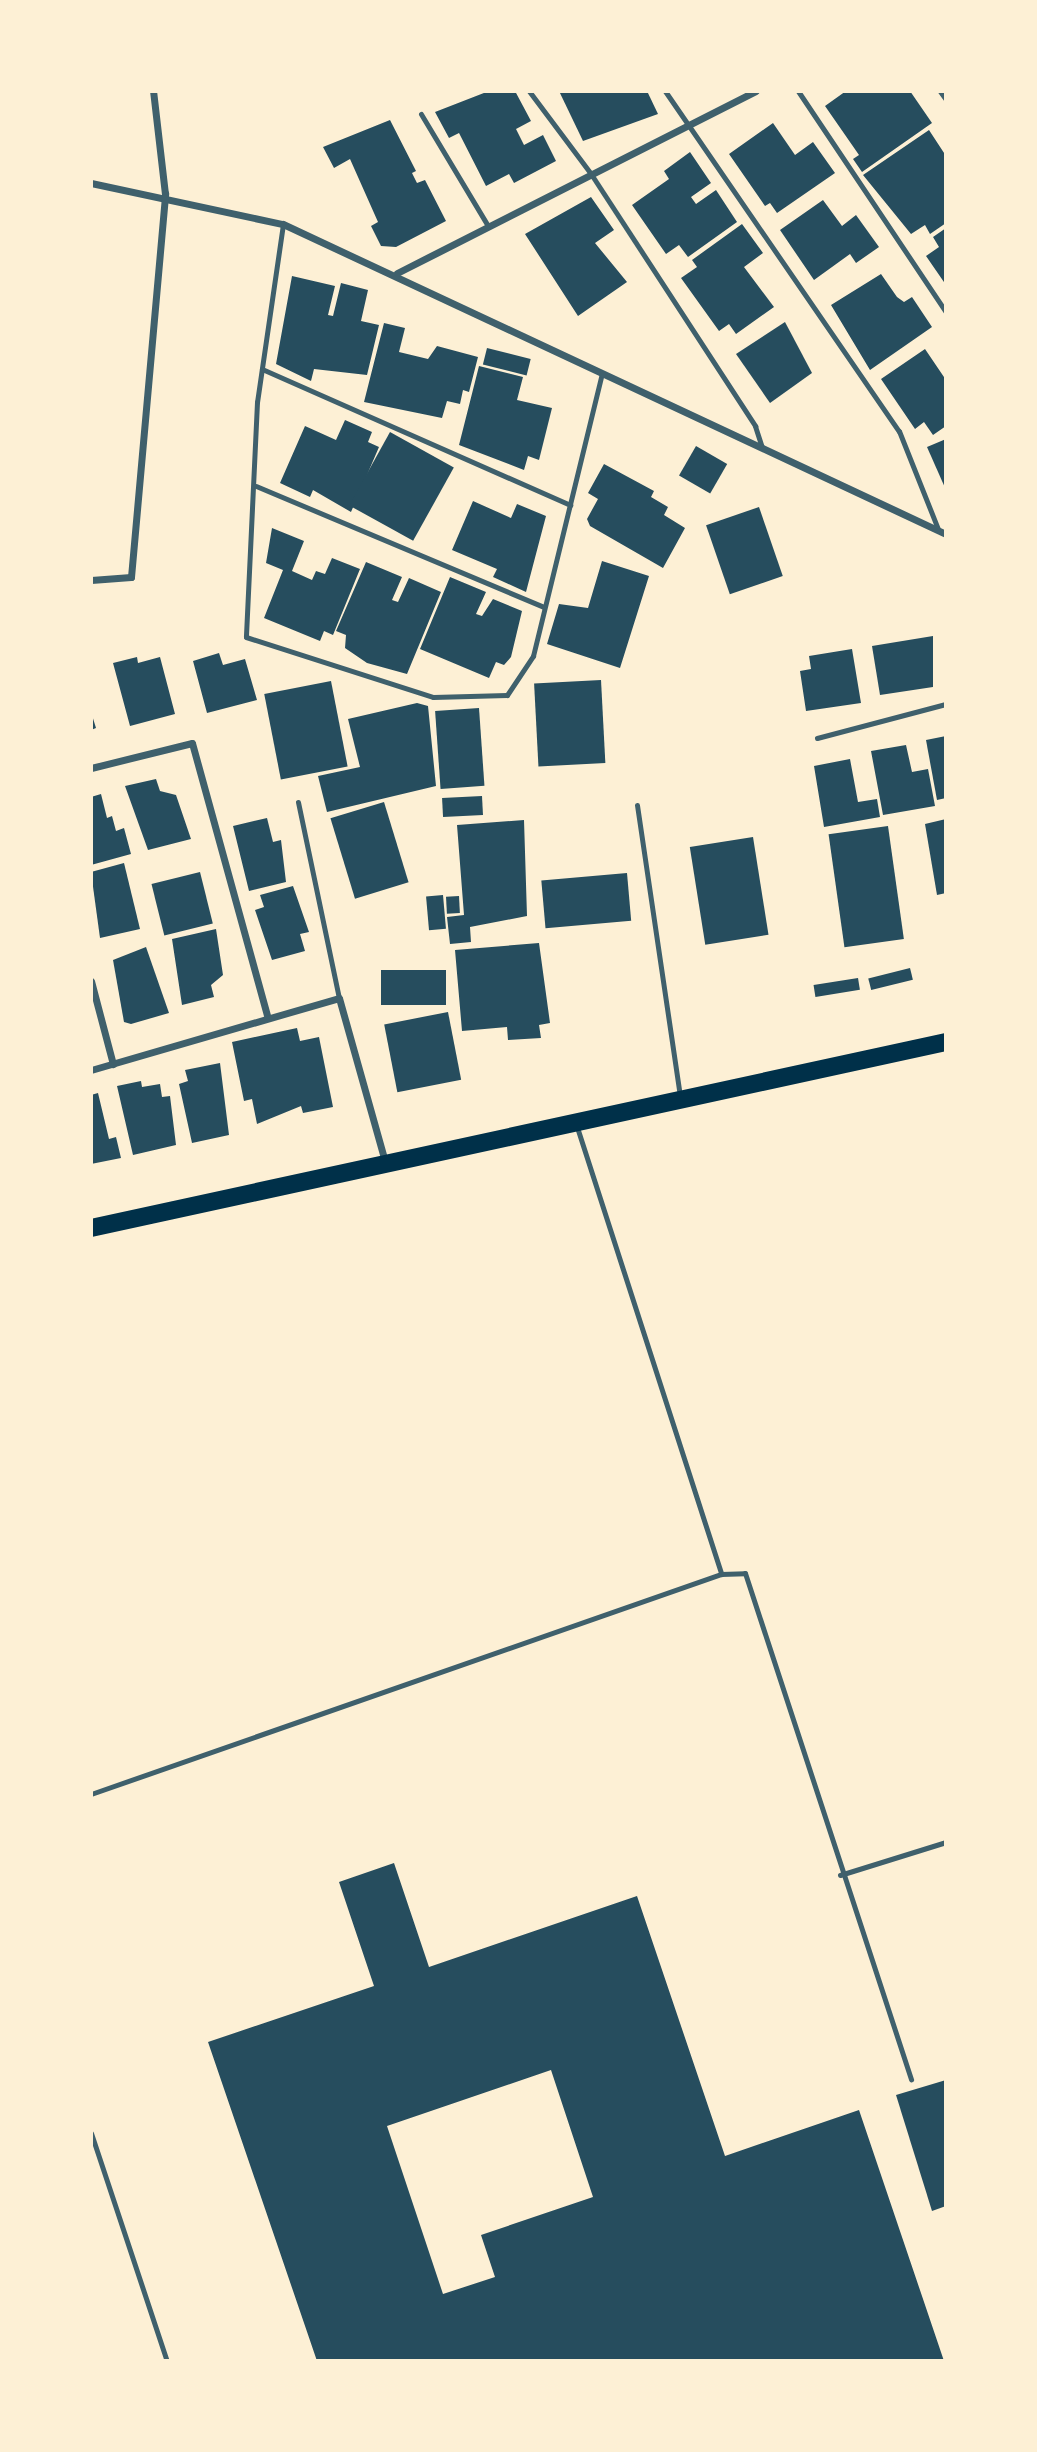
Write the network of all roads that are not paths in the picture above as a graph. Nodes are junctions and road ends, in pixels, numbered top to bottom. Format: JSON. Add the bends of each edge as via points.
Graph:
{"nodes":[{"id":1,"x":153,"y":91,"type":"edge"},
{"id":2,"x":528,"y":91,"type":"edge"},
{"id":3,"x":665,"y":91,"type":"edge"},
{"id":4,"x":756,"y":91,"type":"edge"},
{"id":5,"x":799,"y":91,"type":"edge"},
{"id":6,"x":942,"y":91,"type":"edge"},
{"id":7,"x":946,"y":98,"type":"edge"},
{"id":8,"x":421,"y":114,"type":"dead end"},
{"id":9,"x":687,"y":125,"type":"junction"},
{"id":10,"x":591,"y":174,"type":"junction"},
{"id":11,"x":91,"y":183,"type":"edge"},
{"id":12,"x":165,"y":194,"type":"junction"},
{"id":13,"x":283,"y":224,"type":"junction"},
{"id":14,"x":488,"y":226,"type":"junction"},
{"id":15,"x":397,"y":273,"type":"junction"},
{"id":16,"x":946,"y":312,"type":"edge"},
{"id":17,"x":262,"y":369,"type":"junction"},
{"id":18,"x":602,"y":374,"type":"junction"},
{"id":19,"x":762,"y":448,"type":"junction"},
{"id":20,"x":256,"y":486,"type":"junction"},
{"id":21,"x":570,"y":505,"type":"junction"},
{"id":22,"x":942,"y":532,"type":"edge"},
{"id":23,"x":91,"y":580,"type":"edge"},
{"id":24,"x":544,"y":607,"type":"junction"},
{"id":25,"x":946,"y":704,"type":"edge"},
{"id":26,"x":817,"y":738,"type":"dead end"},
{"id":27,"x":91,"y":768,"type":"edge"},
{"id":28,"x":298,"y":802,"type":"dead end"},
{"id":29,"x":637,"y":804,"type":"dead end"},
{"id":30,"x":91,"y":981,"type":"edge"},
{"id":31,"x":339,"y":998,"type":"junction"},
{"id":32,"x":268,"y":1018,"type":"junction"},
{"id":33,"x":946,"y":1042,"type":"edge"},
{"id":34,"x":113,"y":1064,"type":"junction"},
{"id":35,"x":91,"y":1070,"type":"edge"},
{"id":36,"x":681,"y":1099,"type":"junction"},
{"id":37,"x":576,"y":1122,"type":"junction"},
{"id":38,"x":385,"y":1162,"type":"junction"},
{"id":39,"x":91,"y":1228,"type":"edge"},
{"id":40,"x":721,"y":1574,"type":"junction"},
{"id":41,"x":91,"y":1794,"type":"edge"},
{"id":42,"x":946,"y":1842,"type":"edge"},
{"id":43,"x":840,"y":1875,"type":"junction"},
{"id":44,"x":911,"y":2079,"type":"dead end"},
{"id":45,"x":91,"y":2133,"type":"edge"},
{"id":46,"x":167,"y":2361,"type":"edge"}],
"edges":[{"from":1,"to":12,"type":"street"},
{"from":2,"to":10,"type":"lane"},
{"from":3,"to":9,"type":"lane"},
{"from":4,"to":9,"type":"street"},
{"from":5,"to":16,"type":"lane"},
{"from":6,"to":7,"type":"street"},
{"from":8,"to":14,"type":"lane"},
{"from":9,"to":10,"type":"street"},
{"from":9,"to":22,"type":"lane","via":[[899,431]]},
{"from":10,"to":14,"type":"street"},
{"from":10,"to":19,"type":"lane","via":[[755,426]]},
{"from":11,"to":12,"type":"street"},
{"from":12,"to":13,"type":"street"},
{"from":12,"to":23,"type":"street","via":[[131,577]]},
{"from":13,"to":15,"type":"street"},
{"from":13,"to":17,"type":"lane"},
{"from":14,"to":15,"type":"street"},
{"from":15,"to":18,"type":"street"},
{"from":17,"to":20,"type":"lane"},
{"from":17,"to":21,"type":"lane"},
{"from":18,"to":19,"type":"street"},
{"from":18,"to":21,"type":"lane"},
{"from":19,"to":22,"type":"street"},
{"from":20,"to":24,"type":"lane"},
{"from":20,"to":24,"type":"lane","via":[[246,637],[433,697],[506,695],[533,656]]},
{"from":21,"to":24,"type":"lane"},
{"from":25,"to":26,"type":"lane"},
{"from":27,"to":32,"type":"street","via":[[192,743]]},
{"from":28,"to":31,"type":"lane"},
{"from":29,"to":36,"type":"lane"},
{"from":30,"to":34,"type":"street"},
{"from":31,"to":32,"type":"street"},
{"from":31,"to":38,"type":"street"},
{"from":32,"to":34,"type":"street"},
{"from":33,"to":36,"type":"main road"},
{"from":34,"to":35,"type":"street"},
{"from":36,"to":37,"type":"main road"},
{"from":37,"to":38,"type":"main road"},
{"from":37,"to":40,"type":"lane"},
{"from":38,"to":39,"type":"main road"},
{"from":40,"to":41,"type":"lane"},
{"from":40,"to":43,"type":"lane","via":[[745,1573]]},
{"from":42,"to":43,"type":"lane"},
{"from":43,"to":44,"type":"lane"},
{"from":45,"to":46,"type":"lane"}]}
